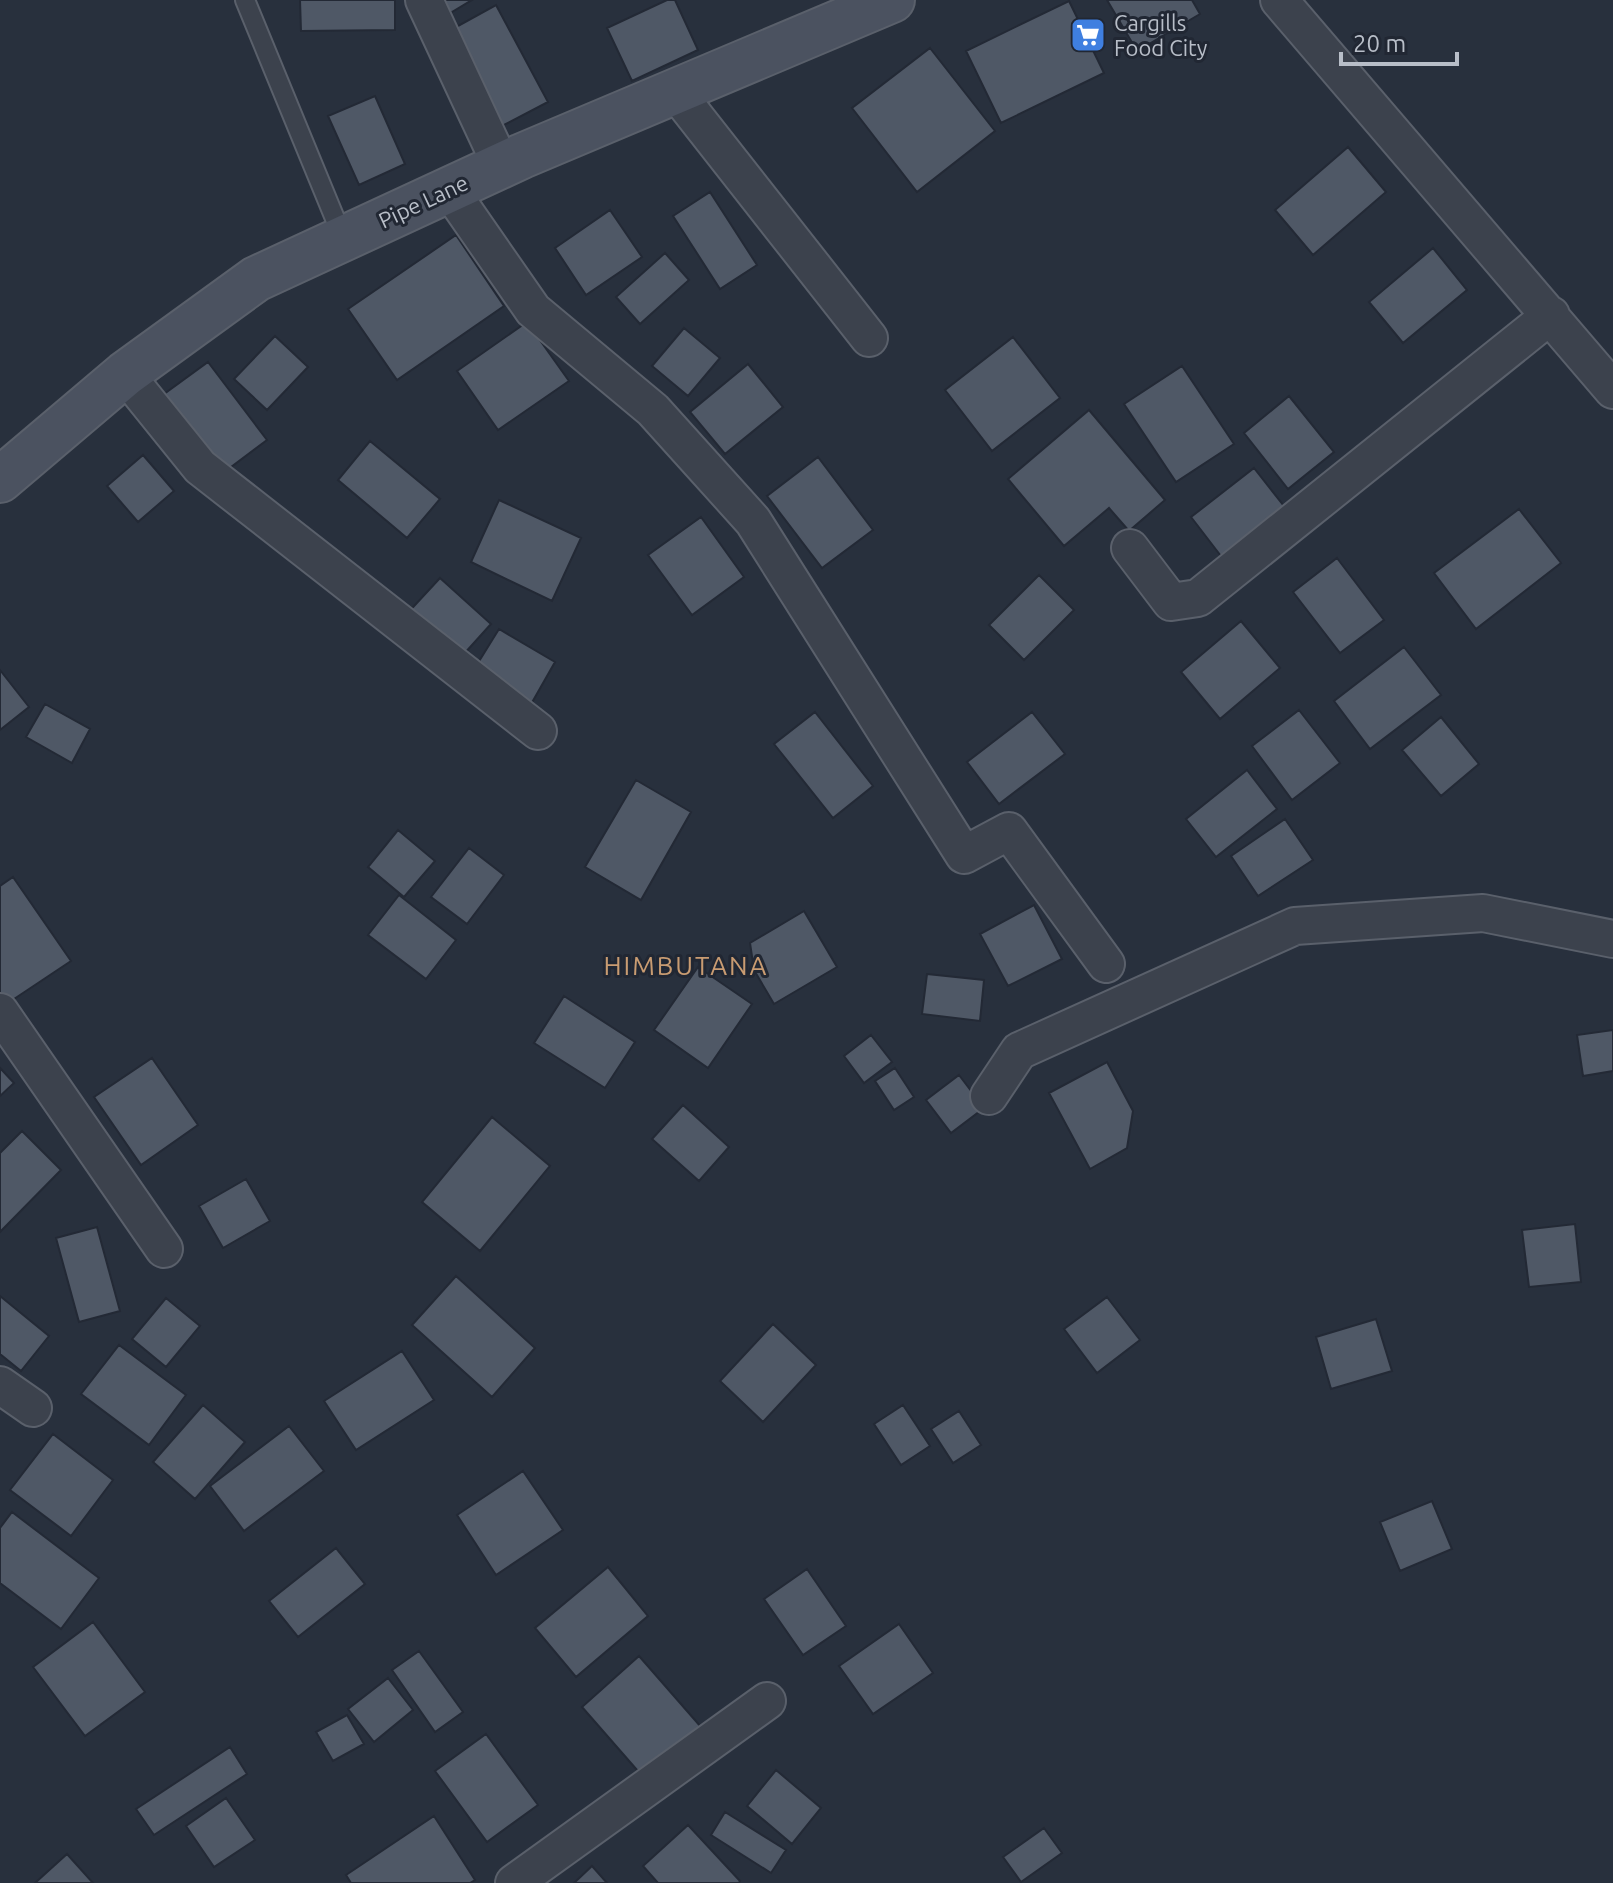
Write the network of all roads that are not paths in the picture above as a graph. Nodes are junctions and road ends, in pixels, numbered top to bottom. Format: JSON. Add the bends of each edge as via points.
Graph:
{"nodes":[{"id":1,"x":245,"y":0,"type":"edge"},
{"id":2,"x":424,"y":0,"type":"edge"},
{"id":3,"x":892,"y":0,"type":"edge"},
{"id":4,"x":1279,"y":0,"type":"edge"},
{"id":5,"x":825,"y":12,"type":"edge"},
{"id":6,"x":675,"y":91,"type":"junction"},
{"id":7,"x":501,"y":165,"type":"junction"},
{"id":8,"x":449,"y":189,"type":"junction"},
{"id":9,"x":343,"y":238,"type":"junction"},
{"id":10,"x":1551,"y":315,"type":"junction"},
{"id":11,"x":869,"y":338,"type":"dead end"},
{"id":12,"x":125,"y":374,"type":"junction"},
{"id":13,"x":1613,"y":390,"type":"edge"},
{"id":14,"x":0,"y":480,"type":"edge"},
{"id":15,"x":1130,"y":548,"type":"dead end"},
{"id":16,"x":538,"y":731,"type":"dead end"},
{"id":17,"x":1613,"y":939,"type":"edge"},
{"id":18,"x":1106,"y":964,"type":"dead end"},
{"id":19,"x":0,"y":1012,"type":"edge"},
{"id":20,"x":989,"y":1096,"type":"dead end"},
{"id":21,"x":164,"y":1249,"type":"dead end"},
{"id":22,"x":0,"y":1385,"type":"edge"},
{"id":23,"x":33,"y":1408,"type":"dead end"},
{"id":24,"x":767,"y":1701,"type":"dead end"},
{"id":25,"x":514,"y":1883,"type":"edge"}],
"edges":[{"from":1,"to":9,"type":"lane"},
{"from":2,"to":7,"type":"street"},
{"from":3,"to":5,"type":"street","name":"Pipe Lane"},
{"from":4,"to":10,"type":"street"},
{"from":5,"to":6,"type":"street","name":"Pipe Lane"},
{"from":6,"to":7,"type":"street","name":"Pipe Lane"},
{"from":6,"to":11,"type":"street"},
{"from":7,"to":8,"type":"street","name":"Pipe Lane"},
{"from":8,"to":9,"type":"street","name":"Pipe Lane"},
{"from":8,"to":18,"type":"street","via":[[533,310],[653,410],[753,521],[964,855],[1009,831]]},
{"from":9,"to":12,"type":"street","name":"Pipe Lane","via":[[256,279]]},
{"from":10,"to":13,"type":"street"},
{"from":10,"to":15,"type":"street","via":[[1198,598],[1171,602]]},
{"from":12,"to":14,"type":"street","name":"Pipe Lane"},
{"from":12,"to":16,"type":"street","via":[[200,467]]},
{"from":17,"to":20,"type":"street","via":[[1483,913],[1295,926],[1019,1051]]},
{"from":19,"to":21,"type":"street"},
{"from":22,"to":23,"type":"street"},
{"from":24,"to":25,"type":"street"}]}
